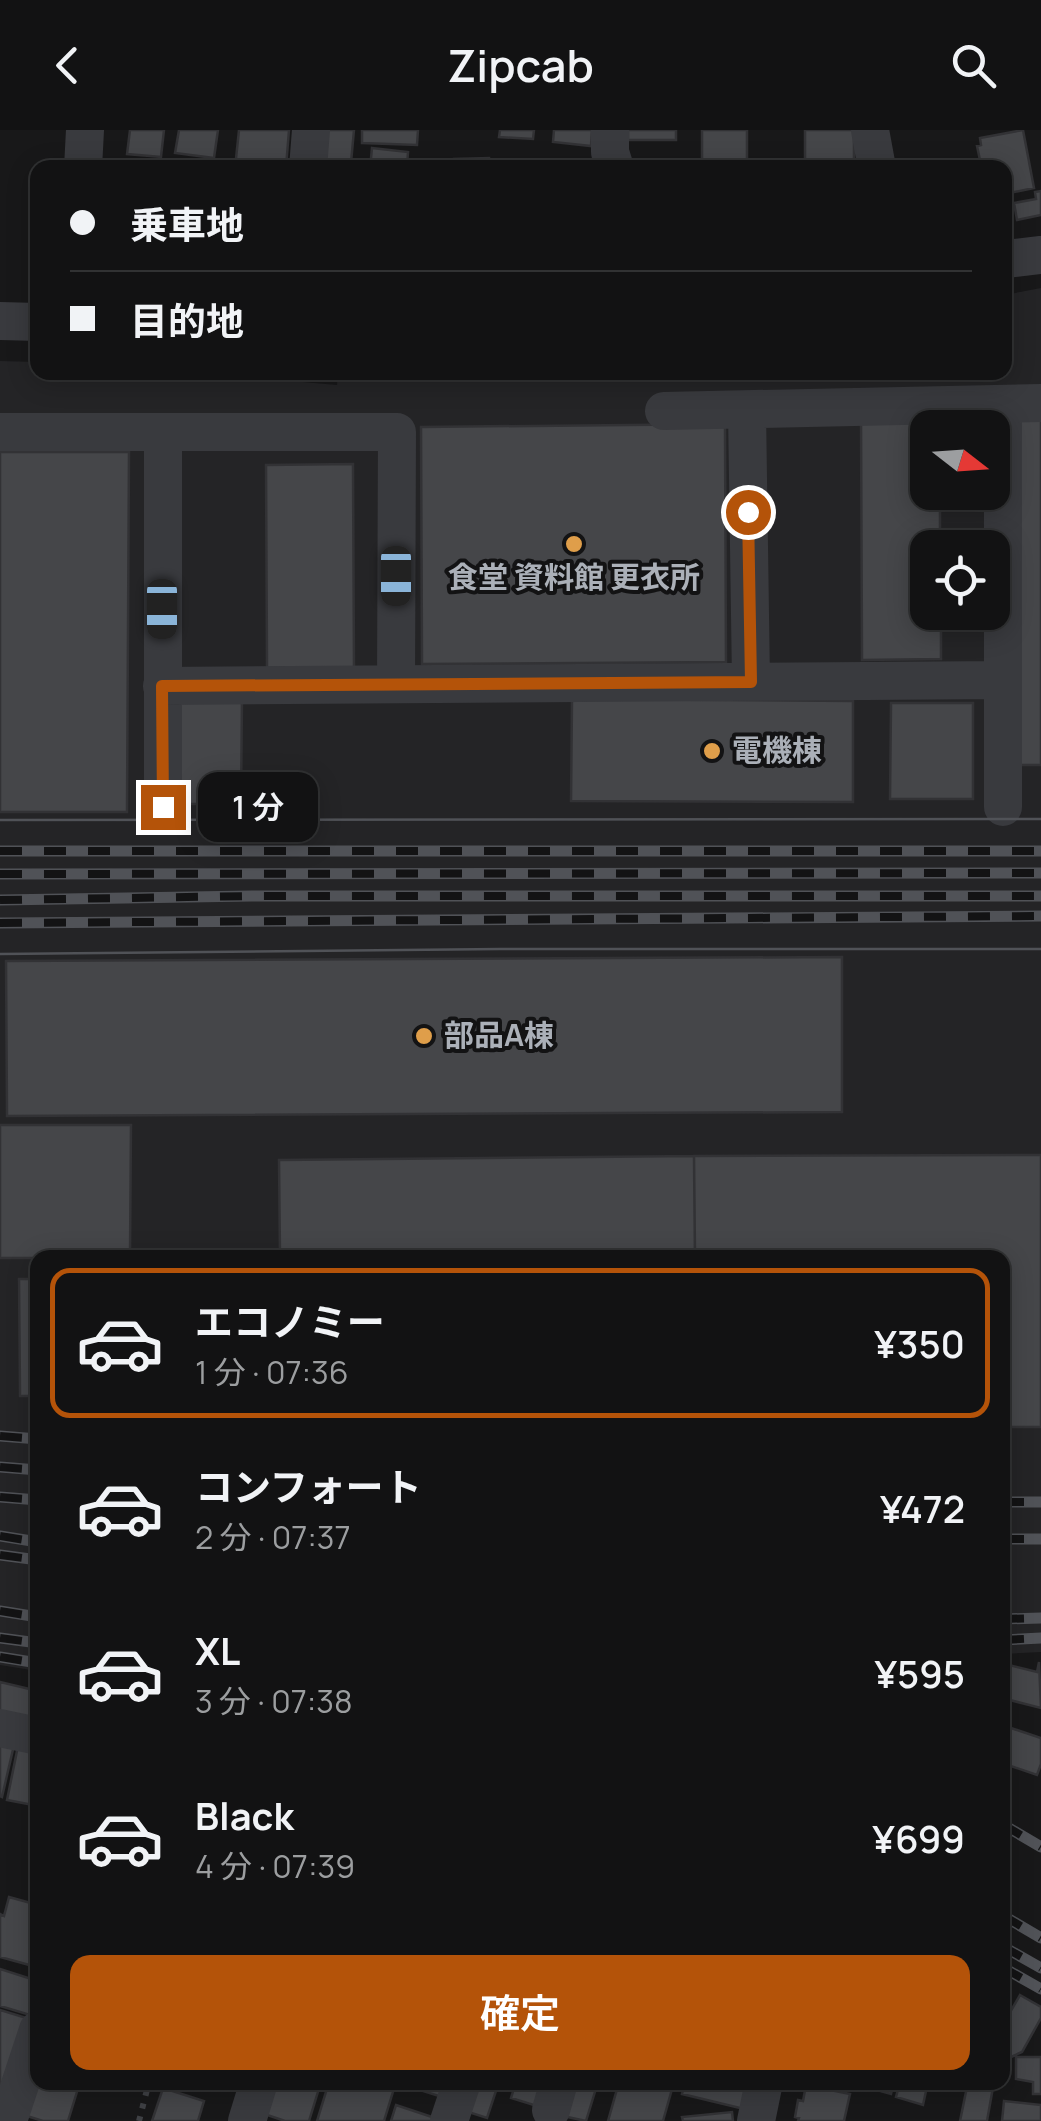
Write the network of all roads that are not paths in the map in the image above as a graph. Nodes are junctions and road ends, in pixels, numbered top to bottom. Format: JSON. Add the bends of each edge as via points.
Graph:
{"nodes":[{"id":1,"x":84,"y":130,"type":"edge"},
{"id":2,"x":311,"y":130,"type":"edge"},
{"id":3,"x":610,"y":130,"type":"edge"},
{"id":4,"x":870,"y":130,"type":"edge"},
{"id":5,"x":83,"y":160,"type":"edge"},
{"id":6,"x":309,"y":160,"type":"edge"},
{"id":7,"x":612,"y":160,"type":"edge"},
{"id":8,"x":876,"y":160,"type":"edge"},
{"id":9,"x":1041,"y":255,"type":"edge"},
{"id":10,"x":1012,"y":258,"type":"edge"},
{"id":11,"x":0,"y":321,"type":"edge"},
{"id":12,"x":30,"y":322,"type":"edge"},
{"id":13,"x":1041,"y":403,"type":"edge"},
{"id":14,"x":1003,"y":404,"type":"junction"},
{"id":15,"x":747,"y":410,"type":"junction"},
{"id":16,"x":664,"y":411,"type":"dead end"},
{"id":17,"x":0,"y":432,"type":"edge"},
{"id":18,"x":163,"y":432,"type":"junction"},
{"id":19,"x":1003,"y":680,"type":"junction"},
{"id":20,"x":751,"y":682,"type":"junction"},
{"id":21,"x":396,"y":684,"type":"junction"},
{"id":22,"x":162,"y":686,"type":"junction"},
{"id":23,"x":163,"y":807,"type":"dead end"},
{"id":24,"x":1003,"y":807,"type":"dead end"},
{"id":25,"x":0,"y":1728,"type":"edge"},
{"id":26,"x":30,"y":1734,"type":"edge"},
{"id":27,"x":30,"y":2051,"type":"edge"},
{"id":28,"x":257,"y":2090,"type":"edge"},
{"id":29,"x":460,"y":2090,"type":"edge"},
{"id":30,"x":762,"y":2090,"type":"edge"},
{"id":31,"x":4,"y":2120,"type":"edge"},
{"id":32,"x":247,"y":2121,"type":"edge"},
{"id":33,"x":450,"y":2121,"type":"edge"},
{"id":34,"x":756,"y":2121,"type":"edge"}],
"edges":[{"from":1,"to":5,"type":"street"},
{"from":2,"to":6,"type":"street"},
{"from":3,"to":7,"type":"street"},
{"from":4,"to":8,"type":"street"},
{"from":9,"to":10,"type":"street"},
{"from":11,"to":12,"type":"street"},
{"from":13,"to":14,"type":"street"},
{"from":14,"to":15,"type":"street"},
{"from":14,"to":19,"type":"street"},
{"from":15,"to":16,"type":"street"},
{"from":15,"to":20,"type":"street"},
{"from":17,"to":18,"type":"street"},
{"from":18,"to":21,"type":"street","via":[[397,432]]},
{"from":18,"to":22,"type":"street"},
{"from":19,"to":20,"type":"street"},
{"from":19,"to":24,"type":"street"},
{"from":20,"to":21,"type":"street"},
{"from":21,"to":22,"type":"street"},
{"from":22,"to":23,"type":"street"},
{"from":25,"to":26,"type":"street"},
{"from":27,"to":31,"type":"street"},
{"from":28,"to":32,"type":"street"},
{"from":29,"to":33,"type":"street"},
{"from":30,"to":34,"type":"street"}]}
